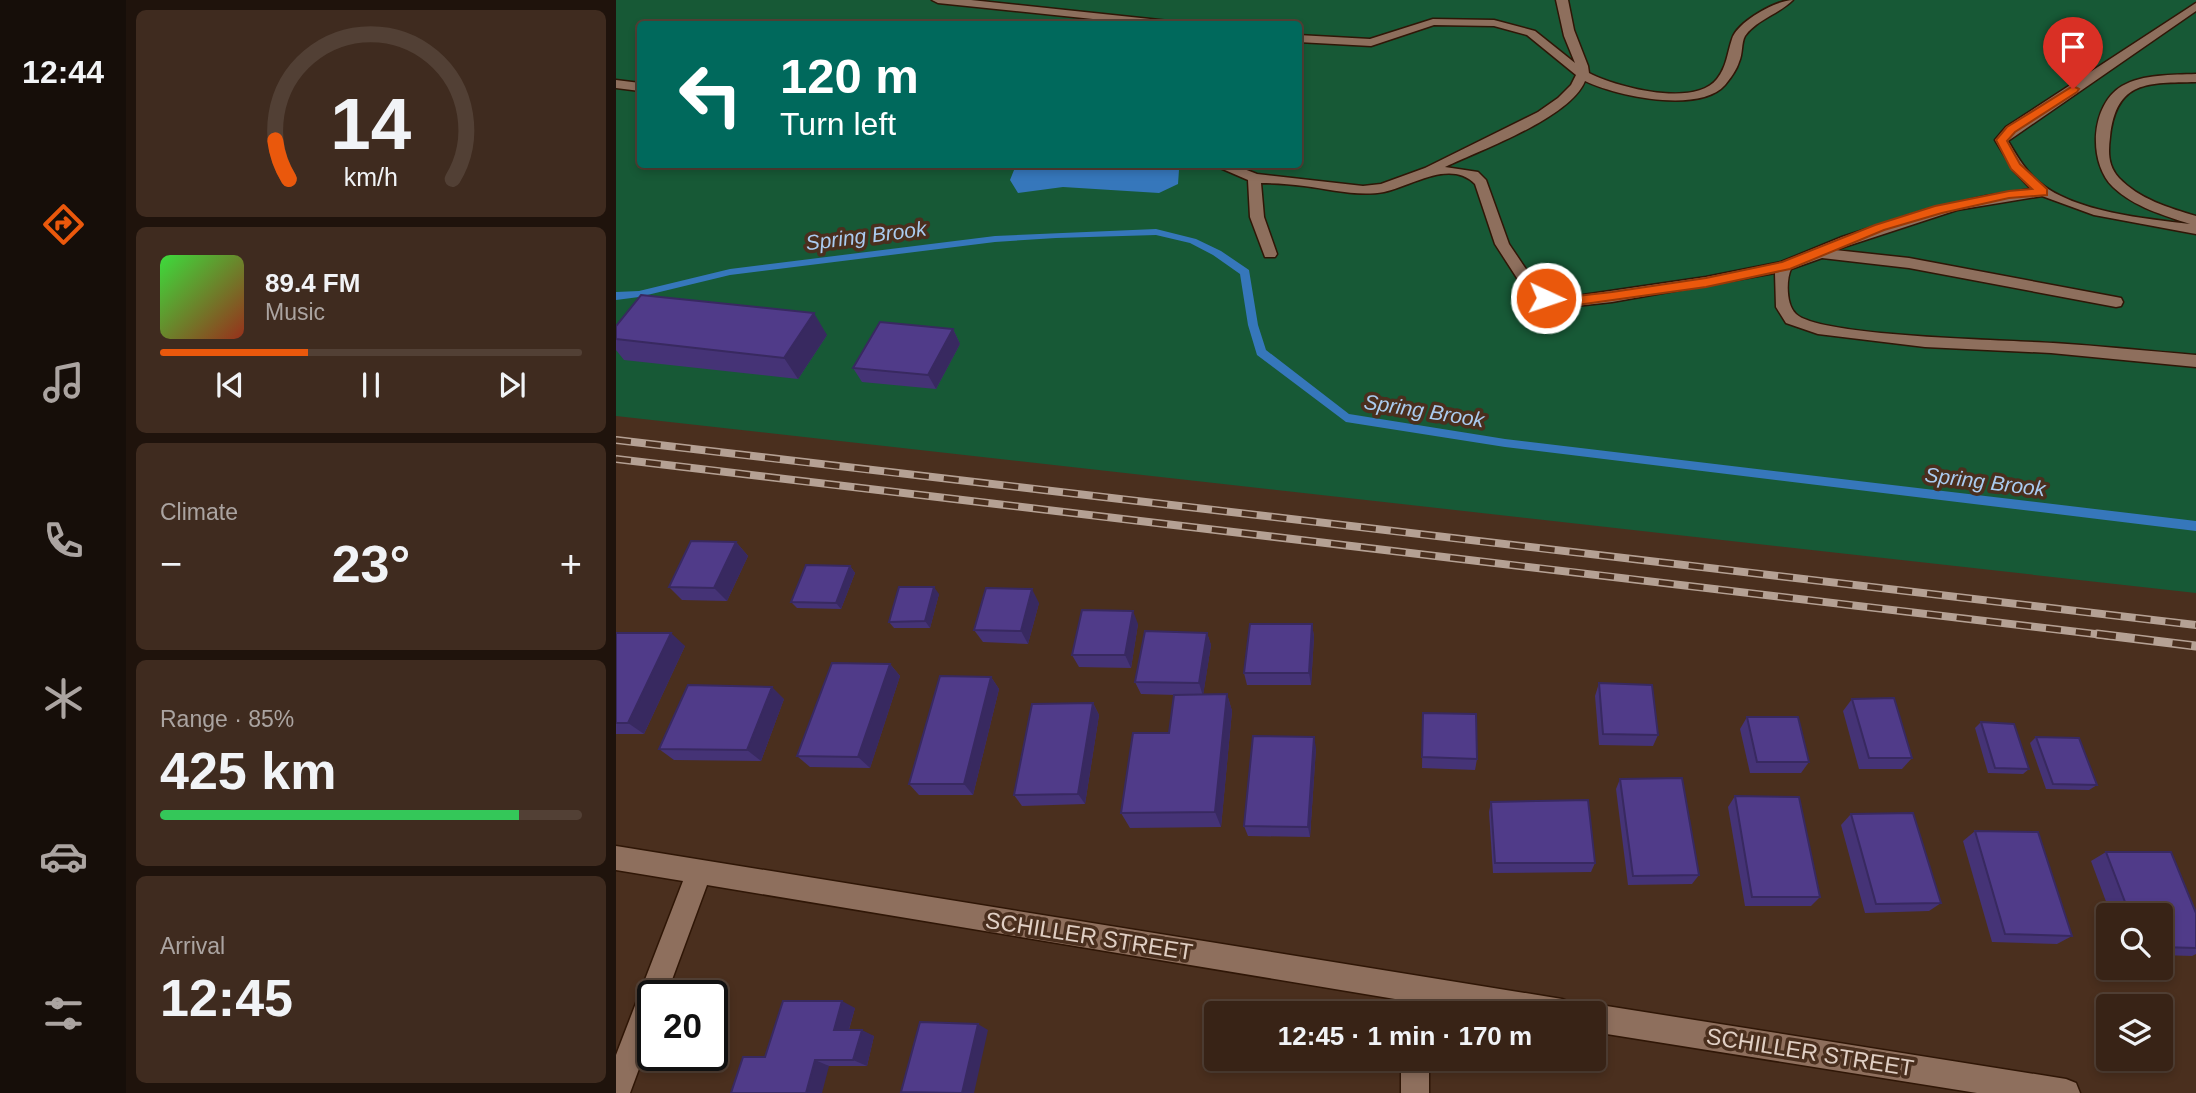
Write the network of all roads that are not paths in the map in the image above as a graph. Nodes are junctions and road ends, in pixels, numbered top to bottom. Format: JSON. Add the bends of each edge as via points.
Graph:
{"nodes":[{"id":1,"x":938,"y":0,"type":"edge"},
{"id":2,"x":1562,"y":0,"type":"edge"},
{"id":3,"x":1787,"y":0,"type":"edge"},
{"id":4,"x":2196,"y":6,"type":"edge"},
{"id":5,"x":1140,"y":21,"type":"edge"},
{"id":6,"x":1302,"y":38,"type":"edge"},
{"id":7,"x":1583,"y":75,"type":"junction"},
{"id":8,"x":2196,"y":78,"type":"edge"},
{"id":9,"x":616,"y":84,"type":"edge"},
{"id":10,"x":637,"y":87,"type":"edge"},
{"id":11,"x":1228,"y":168,"type":"edge"},
{"id":12,"x":1424,"y":172,"type":"junction"},
{"id":13,"x":1255,"y":178,"type":"junction"},
{"id":14,"x":2043,"y":192,"type":"junction"},
{"id":15,"x":2196,"y":221,"type":"edge"},
{"id":16,"x":2196,"y":229,"type":"edge"},
{"id":17,"x":1270,"y":254,"type":"dead end"},
{"id":18,"x":1808,"y":255,"type":"junction"},
{"id":19,"x":1785,"y":266,"type":"junction"},
{"id":20,"x":2116,"y":302,"type":"dead end"},
{"id":21,"x":2196,"y":361,"type":"edge"},
{"id":22,"x":616,"y":858,"type":"edge"},
{"id":23,"x":699,"y":872,"type":"junction"},
{"id":24,"x":1409,"y":1001,"type":"edge"},
{"id":25,"x":1606,"y":1020,"type":"edge"},
{"id":26,"x":1415,"y":1071,"type":"edge"},
{"id":27,"x":616,"y":1092,"type":"edge"},
{"id":28,"x":1415,"y":1093,"type":"edge"},
{"id":29,"x":2066,"y":1093,"type":"edge"}],
"edges":[{"from":1,"to":5,"type":"lane"},
{"from":2,"to":7,"type":"lane"},
{"from":3,"to":7,"type":"lane","via":[[1738,37],[1734,61],[1720,84],[1707,91],[1671,98],[1640,94]]},
{"from":4,"to":14,"type":"lane","via":[[2001,140],[2015,166]]},
{"from":6,"to":7,"type":"lane","via":[[1371,42],[1433,22],[1494,23],[1531,33]]},
{"from":7,"to":12,"type":"lane","via":[[1569,95],[1530,123]]},
{"from":8,"to":15,"type":"lane","via":[[2141,84],[2118,94],[2109,108],[2103,148],[2103,162],[2122,188],[2142,201]]},
{"from":9,"to":10,"type":"lane"},
{"from":11,"to":13,"type":"lane"},
{"from":12,"to":13,"type":"lane","via":[[1383,188],[1363,190]]},
{"from":12,"to":19,"type":"lane","via":[[1457,171],[1473,175],[1481,183],[1502,244],[1534,291],[1546,298],[1612,297]]},
{"from":13,"to":17,"type":"lane","via":[[1255,210]]},
{"from":14,"to":16,"type":"lane","via":[[2113,215]]},
{"from":14,"to":18,"type":"lane","via":[[1940,209]]},
{"from":18,"to":19,"type":"lane"},
{"from":18,"to":20,"type":"lane","via":[[1909,263]]},
{"from":19,"to":21,"type":"lane","via":[[1780,277],[1783,307],[1791,319],[1818,329],[1925,342]]},
{"from":22,"to":23,"type":"street","name":"SCHILLER STREET"},
{"from":23,"to":24,"type":"street","name":"SCHILLER STREET"},
{"from":23,"to":27,"type":"street"},
{"from":25,"to":29,"type":"street","name":"SCHILLER STREET"},
{"from":26,"to":28,"type":"street"}]}
